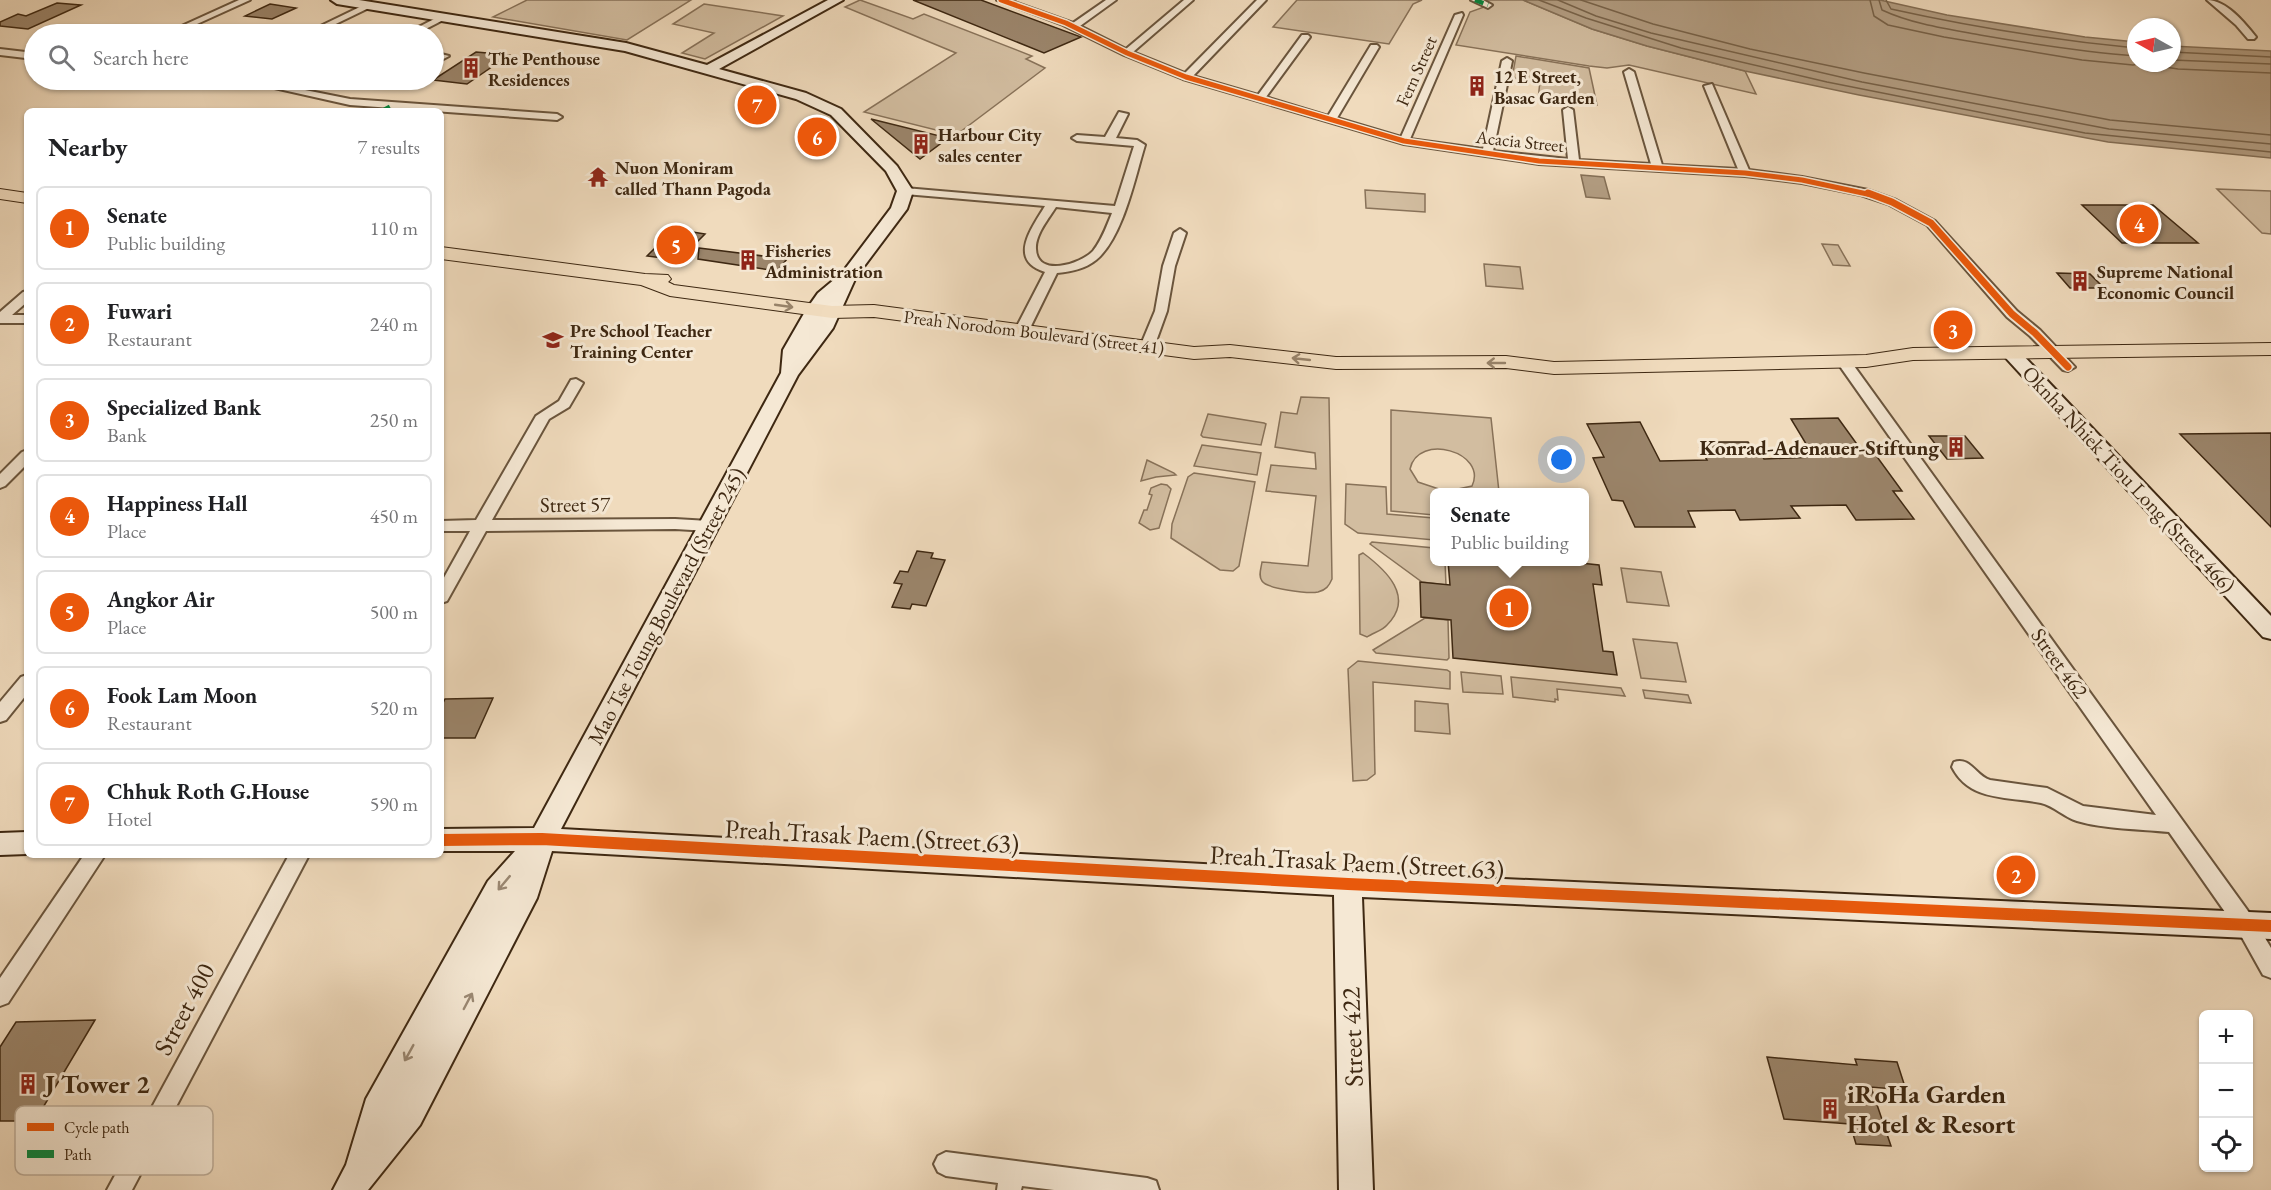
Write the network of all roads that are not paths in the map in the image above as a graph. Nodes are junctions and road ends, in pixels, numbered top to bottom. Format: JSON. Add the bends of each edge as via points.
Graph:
{"nodes":[{"id":1,"x":246,"y":0,"type":"edge"},
{"id":2,"x":337,"y":0,"type":"edge"},
{"id":3,"x":837,"y":0,"type":"edge"},
{"id":4,"x":1001,"y":0,"type":"edge"},
{"id":5,"x":1040,"y":0,"type":"edge"},
{"id":6,"x":1112,"y":0,"type":"edge"},
{"id":7,"x":1189,"y":0,"type":"edge"},
{"id":8,"x":1262,"y":0,"type":"edge"},
{"id":9,"x":1475,"y":0,"type":"edge"},
{"id":10,"x":2211,"y":0,"type":"edge"},
{"id":11,"x":371,"y":5,"type":"junction"},
{"id":12,"x":1488,"y":5,"type":"dead end"},
{"id":13,"x":1026,"y":9,"type":"junction"},
{"id":14,"x":1459,"y":15,"type":"dead end"},
{"id":15,"x":445,"y":17,"type":"junction"},
{"id":16,"x":192,"y":24,"type":"edge"},
{"id":17,"x":330,"y":24,"type":"edge"},
{"id":18,"x":431,"y":24,"type":"edge"},
{"id":19,"x":1073,"y":27,"type":"junction"},
{"id":20,"x":1305,"y":37,"type":"dead end"},
{"id":21,"x":2251,"y":37,"type":"dead end"},
{"id":22,"x":1374,"y":47,"type":"dead end"},
{"id":23,"x":0,"y":52,"type":"edge"},
{"id":24,"x":1127,"y":53,"type":"junction"},
{"id":25,"x":24,"y":55,"type":"edge"},
{"id":26,"x":1507,"y":61,"type":"dead end"},
{"id":27,"x":708,"y":70,"type":"junction"},
{"id":28,"x":1629,"y":72,"type":"dead end"},
{"id":29,"x":1186,"y":77,"type":"junction"},
{"id":30,"x":1709,"y":86,"type":"dead end"},
{"id":31,"x":292,"y":90,"type":"edge"},
{"id":32,"x":1258,"y":100,"type":"junction"},
{"id":33,"x":393,"y":105,"type":"junction"},
{"id":34,"x":388,"y":108,"type":"edge"},
{"id":35,"x":434,"y":108,"type":"edge"},
{"id":36,"x":444,"y":109,"type":"edge"},
{"id":37,"x":1568,"y":110,"type":"dead end"},
{"id":38,"x":1123,"y":114,"type":"dead end"},
{"id":39,"x":557,"y":117,"type":"dead end"},
{"id":40,"x":1331,"y":120,"type":"junction"},
{"id":41,"x":1077,"y":138,"type":"dead end"},
{"id":42,"x":1109,"y":140,"type":"junction"},
{"id":43,"x":1404,"y":141,"type":"junction"},
{"id":44,"x":1487,"y":154,"type":"junction"},
{"id":45,"x":1574,"y":164,"type":"junction"},
{"id":46,"x":1658,"y":168,"type":"junction"},
{"id":47,"x":1745,"y":173,"type":"junction"},
{"id":48,"x":905,"y":191,"type":"junction"},
{"id":49,"x":1,"y":196,"type":"edge"},
{"id":50,"x":24,"y":198,"type":"edge"},
{"id":51,"x":1052,"y":203,"type":"junction"},
{"id":52,"x":1117,"y":210,"type":"junction"},
{"id":53,"x":1180,"y":233,"type":"dead end"},
{"id":54,"x":444,"y":253,"type":"edge"},
{"id":55,"x":1052,"y":271,"type":"junction"},
{"id":56,"x":24,"y":298,"type":"edge"},
{"id":57,"x":828,"y":304,"type":"junction"},
{"id":58,"x":0,"y":319,"type":"edge"},
{"id":59,"x":24,"y":319,"type":"edge"},
{"id":60,"x":1022,"y":330,"type":"junction"},
{"id":61,"x":1147,"y":346,"type":"junction"},
{"id":62,"x":2271,"y":349,"type":"edge"},
{"id":63,"x":2045,"y":351,"type":"junction"},
{"id":64,"x":2018,"y":360,"type":"junction"},
{"id":65,"x":1844,"y":362,"type":"junction"},
{"id":66,"x":2271,"y":363,"type":"edge"},
{"id":67,"x":576,"y":383,"type":"dead end"},
{"id":68,"x":24,"y":458,"type":"edge"},
{"id":69,"x":0,"y":483,"type":"edge"},
{"id":70,"x":481,"y":525,"type":"junction"},
{"id":71,"x":444,"y":526,"type":"edge"},
{"id":72,"x":709,"y":526,"type":"junction"},
{"id":73,"x":444,"y":592,"type":"edge"},
{"id":74,"x":2271,"y":631,"type":"edge"},
{"id":75,"x":24,"y":686,"type":"edge"},
{"id":76,"x":0,"y":715,"type":"edge"},
{"id":77,"x":1961,"y":767,"type":"dead end"},
{"id":78,"x":2175,"y":825,"type":"junction"},
{"id":79,"x":542,"y":839,"type":"junction"},
{"id":80,"x":444,"y":840,"type":"edge"},
{"id":81,"x":24,"y":843,"type":"edge"},
{"id":82,"x":0,"y":844,"type":"edge"},
{"id":83,"x":92,"y":858,"type":"edge"},
{"id":84,"x":297,"y":858,"type":"edge"},
{"id":85,"x":1348,"y":884,"type":"junction"},
{"id":86,"x":2259,"y":925,"type":"edge"},
{"id":87,"x":2271,"y":968,"type":"edge"},
{"id":88,"x":0,"y":996,"type":"edge"},
{"id":89,"x":164,"y":1106,"type":"edge"},
{"id":90,"x":946,"y":1164,"type":"dead end"},
{"id":91,"x":127,"y":1175,"type":"edge"},
{"id":92,"x":1010,"y":1181,"type":"edge"},
{"id":93,"x":354,"y":1182,"type":"edge"},
{"id":94,"x":119,"y":1190,"type":"edge"},
{"id":95,"x":1147,"y":1190,"type":"edge"},
{"id":96,"x":1356,"y":1190,"type":"edge"}],
"edges":[{"from":1,"to":16,"type":"street"},
{"from":2,"to":11,"type":"main road"},
{"from":3,"to":27,"type":"main road"},
{"from":4,"to":13,"type":"street","name":"Acacia Street"},
{"from":5,"to":13,"type":"street"},
{"from":6,"to":19,"type":"street"},
{"from":7,"to":24,"type":"street"},
{"from":8,"to":29,"type":"street"},
{"from":9,"to":12,"type":"street"},
{"from":10,"to":21,"type":"street"},
{"from":11,"to":15,"type":"main road"},
{"from":11,"to":17,"type":"street"},
{"from":13,"to":19,"type":"street","name":"Acacia Street"},
{"from":14,"to":43,"type":"street","name":"Fern Street"},
{"from":15,"to":18,"type":"street"},
{"from":15,"to":27,"type":"main road","via":[[626,47]]},
{"from":19,"to":24,"type":"street","name":"Acacia Street"},
{"from":20,"to":32,"type":"street"},
{"from":22,"to":40,"type":"street"},
{"from":23,"to":25,"type":"street"},
{"from":24,"to":29,"type":"street","name":"Acacia Street"},
{"from":26,"to":44,"type":"street"},
{"from":27,"to":48,"type":"main road","via":[[828,106],[892,170]]},
{"from":28,"to":46,"type":"street"},
{"from":29,"to":32,"type":"street","name":"Acacia Street"},
{"from":30,"to":47,"type":"street"},
{"from":31,"to":33,"type":"street","via":[[350,102]]},
{"from":32,"to":40,"type":"street","name":"Acacia Street"},
{"from":33,"to":34,"type":"street"},
{"from":33,"to":35,"type":"street"},
{"from":36,"to":39,"type":"street"},
{"from":37,"to":45,"type":"street"},
{"from":38,"to":42,"type":"street"},
{"from":40,"to":43,"type":"street","name":"Acacia Street"},
{"from":41,"to":42,"type":"street"},
{"from":42,"to":52,"type":"street","via":[[1140,145]]},
{"from":43,"to":44,"type":"street","name":"Acacia Street"},
{"from":44,"to":45,"type":"street","name":"Acacia Street"},
{"from":45,"to":46,"type":"street","name":"Acacia Street"},
{"from":46,"to":47,"type":"street","name":"Acacia Street"},
{"from":47,"to":63,"type":"street","name":"Acacia Street","via":[[1835,185],[1892,201],[1916,213],[1943,235]]},
{"from":48,"to":51,"type":"street"},
{"from":48,"to":57,"type":"main road","name":"Mao Tse Toung Boulevard (Street 245)","via":[[899,209]]},
{"from":49,"to":50,"type":"main road"},
{"from":51,"to":52,"type":"street"},
{"from":51,"to":55,"type":"street","via":[[1030,246],[1037,265]]},
{"from":52,"to":55,"type":"street","via":[[1096,254],[1085,262]]},
{"from":53,"to":61,"type":"street","via":[[1161,311]]},
{"from":54,"to":57,"type":"main road","name":"Preah Norodom Boulevard (Street 41)","via":[[645,280],[670,290]]},
{"from":55,"to":60,"type":"street"},
{"from":56,"to":58,"type":"street"},
{"from":57,"to":60,"type":"main road","name":"Preah Norodom Boulevard (Street 41)"},
{"from":57,"to":72,"type":"main road","name":"Mao Tse Toung Boulevard (Street 245)","via":[[810,351],[790,373]]},
{"from":58,"to":59,"type":"street"},
{"from":60,"to":61,"type":"main road","name":"Preah Norodom Boulevard (Street 41)"},
{"from":61,"to":65,"type":"main road","name":"Preah Norodom Boulevard (Street 41)","via":[[1194,353],[1225,365],[1336,378],[1512,377],[1554,368]]},
{"from":62,"to":63,"type":"main road","name":"Preah Norodom Boulevard (Street 41)"},
{"from":63,"to":64,"type":"main road","name":"Preah Norodom Boulevard (Street 41)"},
{"from":63,"to":66,"type":"main road","name":"Preah Norodom Boulevard (Street 41)"},
{"from":64,"to":65,"type":"main road","name":"Preah Norodom Boulevard (Street 41)","via":[[1925,369]]},
{"from":64,"to":74,"type":"main road","name":"Oknha Nhiek Tiou Long (Street 466)"},
{"from":65,"to":78,"type":"street","name":"Street 462"},
{"from":67,"to":70,"type":"street","via":[[564,404],[543,416]]},
{"from":68,"to":69,"type":"street"},
{"from":70,"to":71,"type":"street","name":"Street 57"},
{"from":70,"to":72,"type":"street","name":"Street 57"},
{"from":70,"to":73,"type":"street"},
{"from":72,"to":79,"type":"main road","name":"Mao Tse Toung Boulevard (Street 245)"},
{"from":75,"to":76,"type":"street"},
{"from":77,"to":78,"type":"street","via":[[1975,783],[2047,796],[2080,814]]},
{"from":78,"to":86,"type":"street","name":"Street 462"},
{"from":79,"to":80,"type":"main road","name":"Preah Trasak Paem (Street 63)"},
{"from":79,"to":85,"type":"main road","name":"Preah Trasak Paem (Street 63)"},
{"from":79,"to":93,"type":"main road","name":"Mao Tse Toung Boulevard (Street 245)","via":[[527,889],[409,1114]]},
{"from":81,"to":82,"type":"main road"},
{"from":83,"to":88,"type":"street"},
{"from":84,"to":89,"type":"street","name":"Street 400"},
{"from":85,"to":86,"type":"main road","name":"Preah Trasak Paem (Street 63)"},
{"from":85,"to":96,"type":"main road","name":"Street 422"},
{"from":86,"to":87,"type":"street","name":"Street 462"},
{"from":90,"to":92,"type":"street"},
{"from":91,"to":94,"type":"street","name":"Street 400"},
{"from":92,"to":95,"type":"street"}]}
